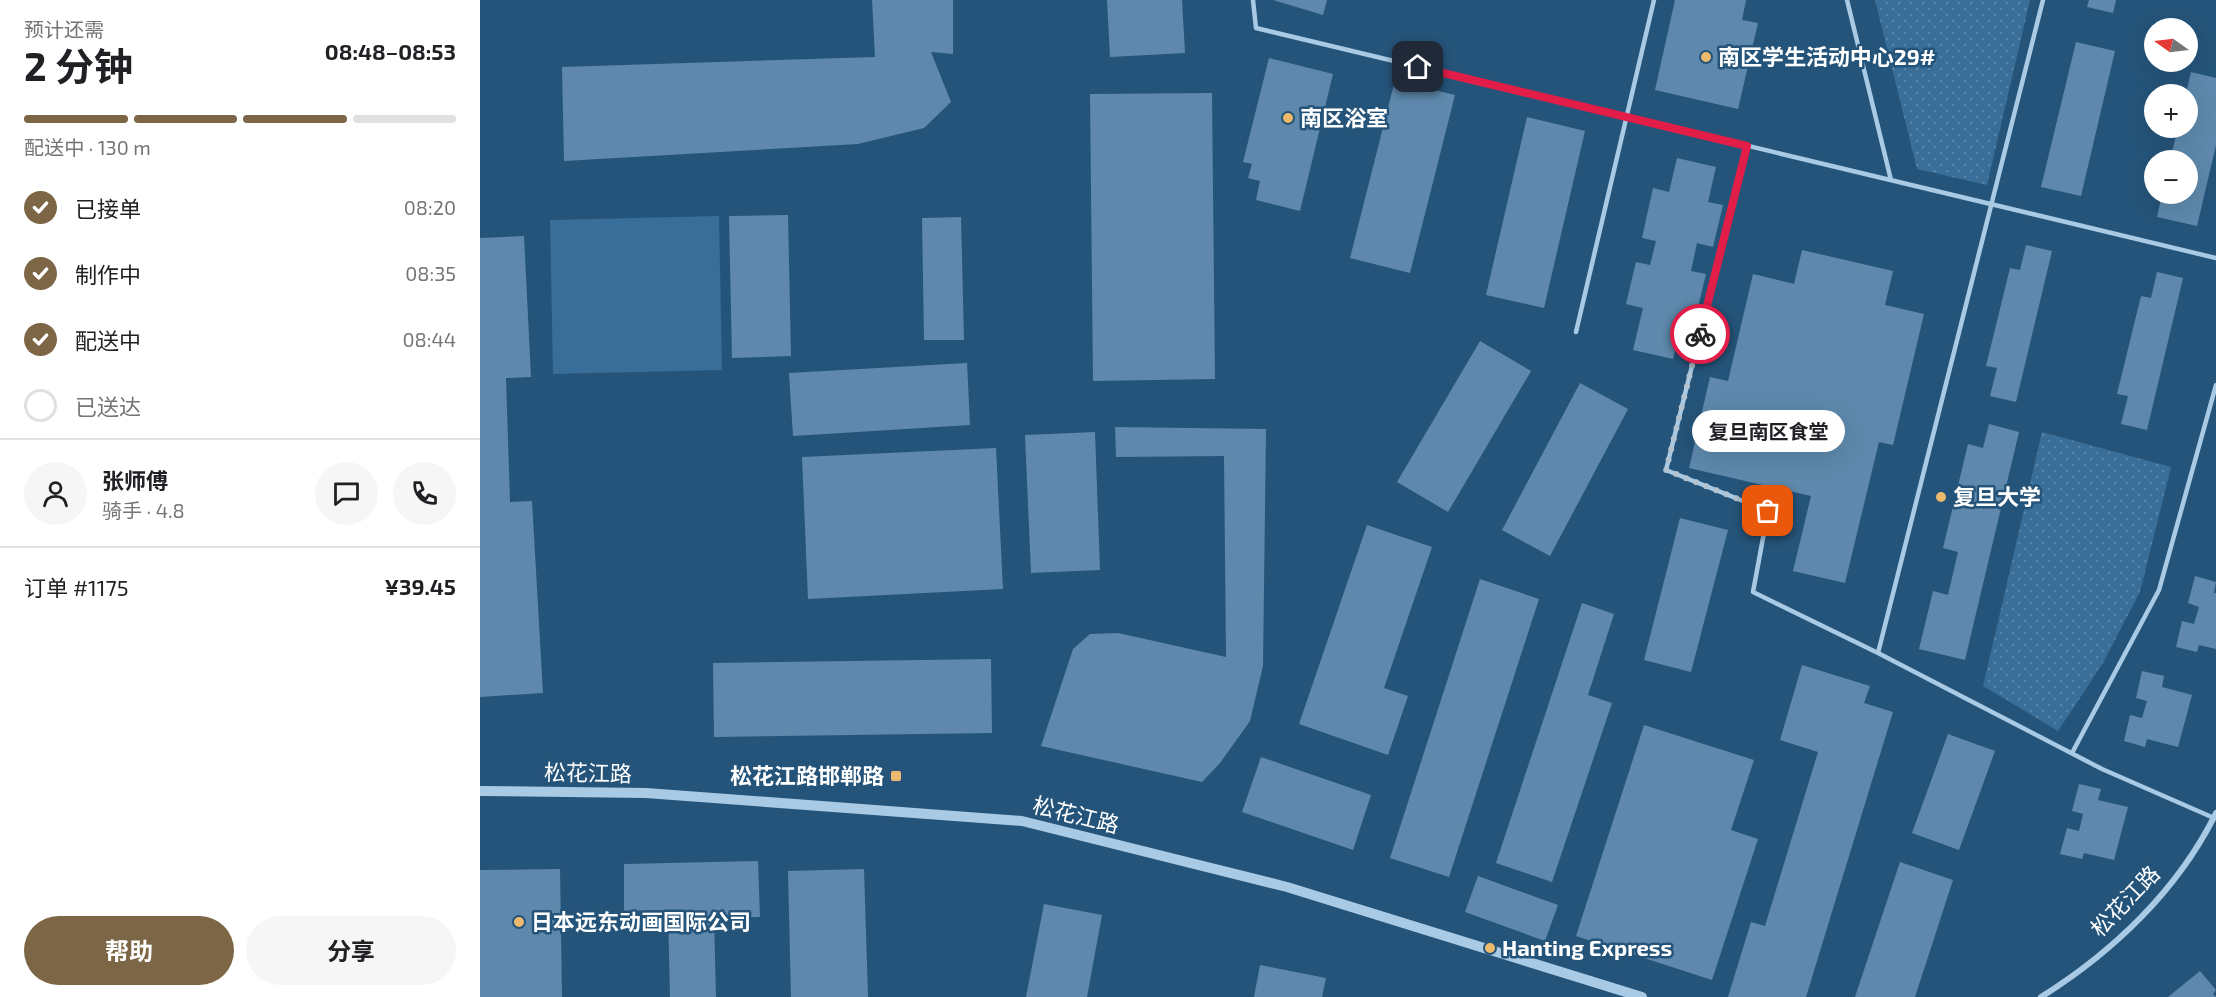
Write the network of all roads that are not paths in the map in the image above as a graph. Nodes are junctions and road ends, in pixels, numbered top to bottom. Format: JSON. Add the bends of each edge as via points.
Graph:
{"nodes":[{"id":1,"x":1253,"y":0,"type":"edge"},
{"id":2,"x":1654,"y":0,"type":"edge"},
{"id":3,"x":1848,"y":0,"type":"edge"},
{"id":4,"x":2043,"y":0,"type":"edge"},
{"id":5,"x":1626,"y":117,"type":"junction"},
{"id":6,"x":1747,"y":146,"type":"junction"},
{"id":7,"x":1891,"y":180,"type":"junction"},
{"id":8,"x":1992,"y":204,"type":"junction"},
{"id":9,"x":2216,"y":258,"type":"edge"},
{"id":10,"x":1576,"y":332,"type":"dead end"},
{"id":11,"x":2216,"y":385,"type":"edge"},
{"id":12,"x":1878,"y":653,"type":"junction"},
{"id":13,"x":2072,"y":753,"type":"junction"},
{"id":14,"x":480,"y":791,"type":"edge"},
{"id":15,"x":2215,"y":815,"type":"edge"},
{"id":16,"x":1642,"y":997,"type":"edge"},
{"id":17,"x":2041,"y":997,"type":"edge"}],
"edges":[{"from":1,"to":5,"type":"lane","via":[[1256,28]]},
{"from":2,"to":5,"type":"lane"},
{"from":3,"to":7,"type":"lane"},
{"from":4,"to":8,"type":"lane"},
{"from":5,"to":6,"type":"lane"},
{"from":5,"to":10,"type":"lane"},
{"from":6,"to":7,"type":"lane"},
{"from":6,"to":12,"type":"lane","via":[[1666,470],[1768,511],[1753,592]]},
{"from":7,"to":8,"type":"lane"},
{"from":8,"to":9,"type":"lane"},
{"from":8,"to":12,"type":"lane"},
{"from":11,"to":13,"type":"lane","via":[[2159,590]]},
{"from":12,"to":13,"type":"lane"},
{"from":13,"to":15,"type":"lane"},
{"from":14,"to":16,"type":"street","name":"松花江路","via":[[646,793],[1022,821],[1287,887]]},
{"from":15,"to":17,"type":"street","name":"松花江路","via":[[2174,880],[2124,934],[2071,978]]}]}
